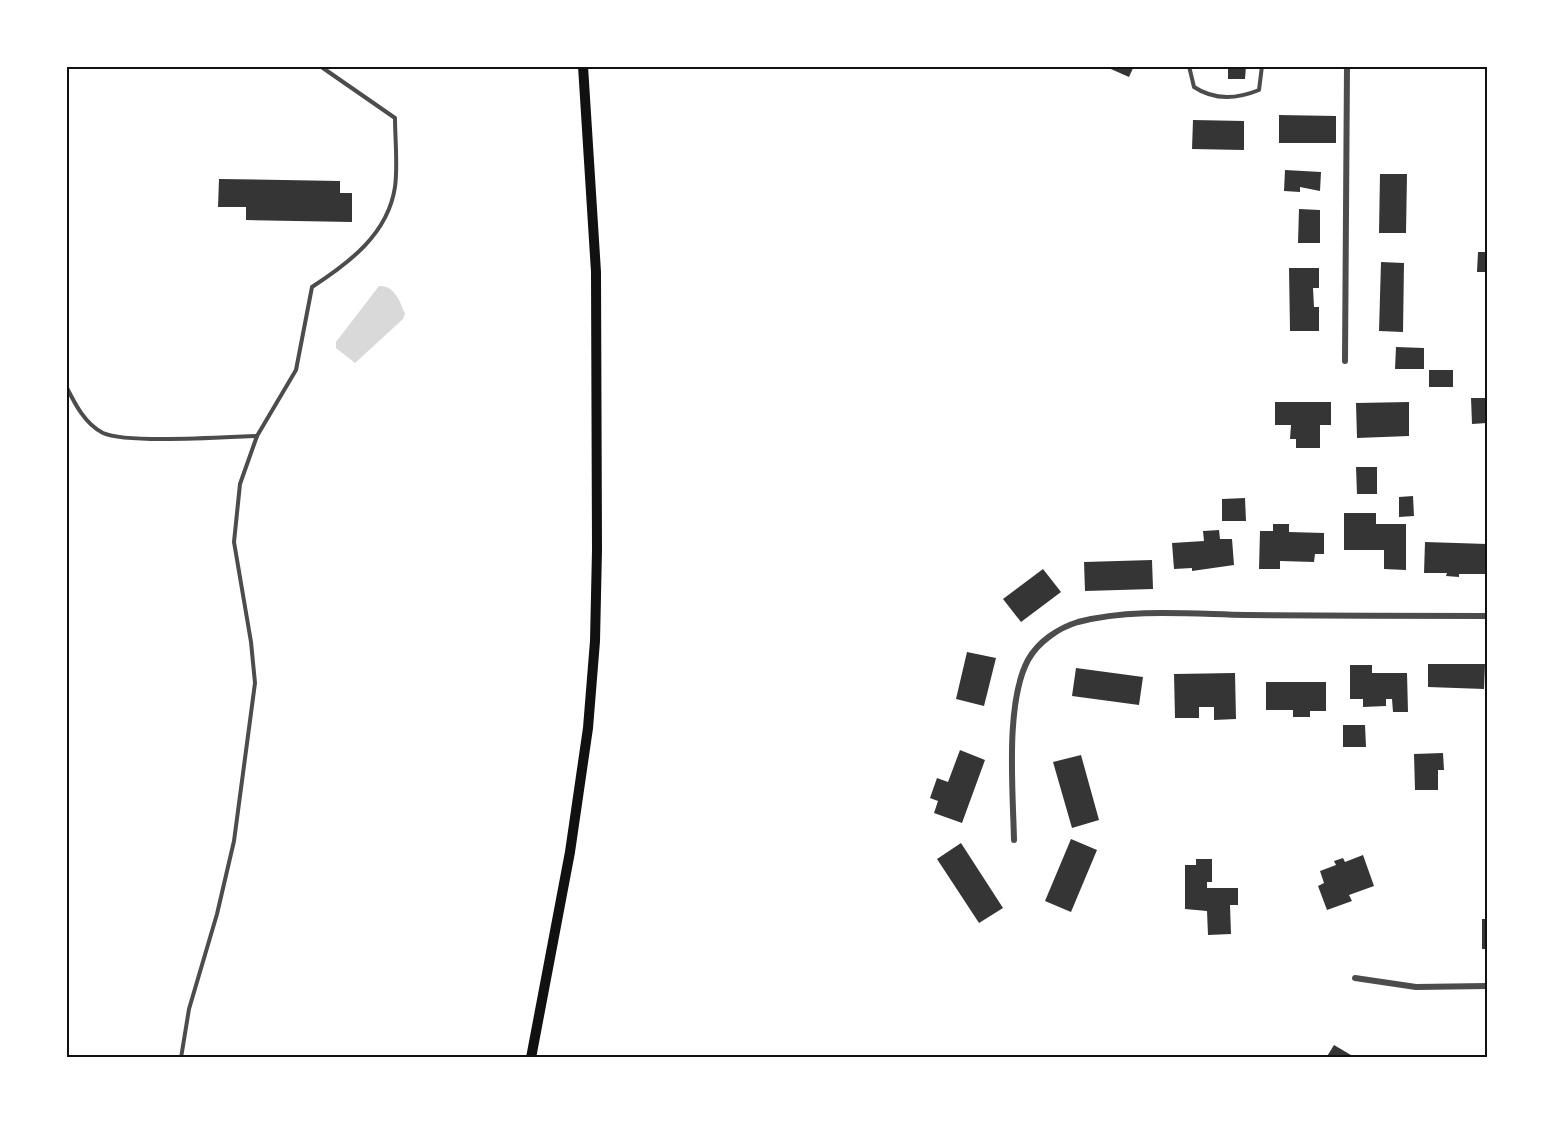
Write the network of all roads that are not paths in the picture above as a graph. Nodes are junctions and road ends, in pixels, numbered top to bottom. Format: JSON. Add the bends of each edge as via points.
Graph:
{"nodes":[{"id":1,"x":320,"y":66,"type":"edge"},
{"id":2,"x":582,"y":66,"type":"edge"},
{"id":3,"x":1189,"y":66,"type":"edge"},
{"id":4,"x":1262,"y":66,"type":"edge"},
{"id":5,"x":1347,"y":66,"type":"edge"},
{"id":6,"x":1345,"y":361,"type":"dead end"},
{"id":7,"x":66,"y":386,"type":"edge"},
{"id":8,"x":257,"y":436,"type":"junction"},
{"id":9,"x":1487,"y":616,"type":"edge"},
{"id":10,"x":1014,"y":840,"type":"dead end"},
{"id":11,"x":1355,"y":978,"type":"dead end"},
{"id":12,"x":1487,"y":986,"type":"edge"},
{"id":13,"x":181,"y":1058,"type":"edge"},
{"id":14,"x":531,"y":1058,"type":"edge"}],
"edges":[{"from":1,"to":8,"type":"lane","via":[[395,118],[395,186],[387,214],[370,241],[342,268],[312,287],[296,370]]},
{"from":2,"to":14,"type":"main road","via":[[596,272],[595,641],[588,728],[570,852]]},
{"from":3,"to":4,"type":"lane","via":[[1194,87],[1224,98],[1259,90]]},
{"from":5,"to":6,"type":"street"},
{"from":7,"to":8,"type":"lane","via":[[90,424],[105,434],[142,438]]},
{"from":8,"to":13,"type":"lane","via":[[240,484],[234,542],[255,683],[234,841],[189,1009]]},
{"from":9,"to":10,"type":"street","via":[[1186,613],[1078,622],[1050,636],[1029,660],[1016,698]]},
{"from":11,"to":12,"type":"street","via":[[1416,987]]}]}
